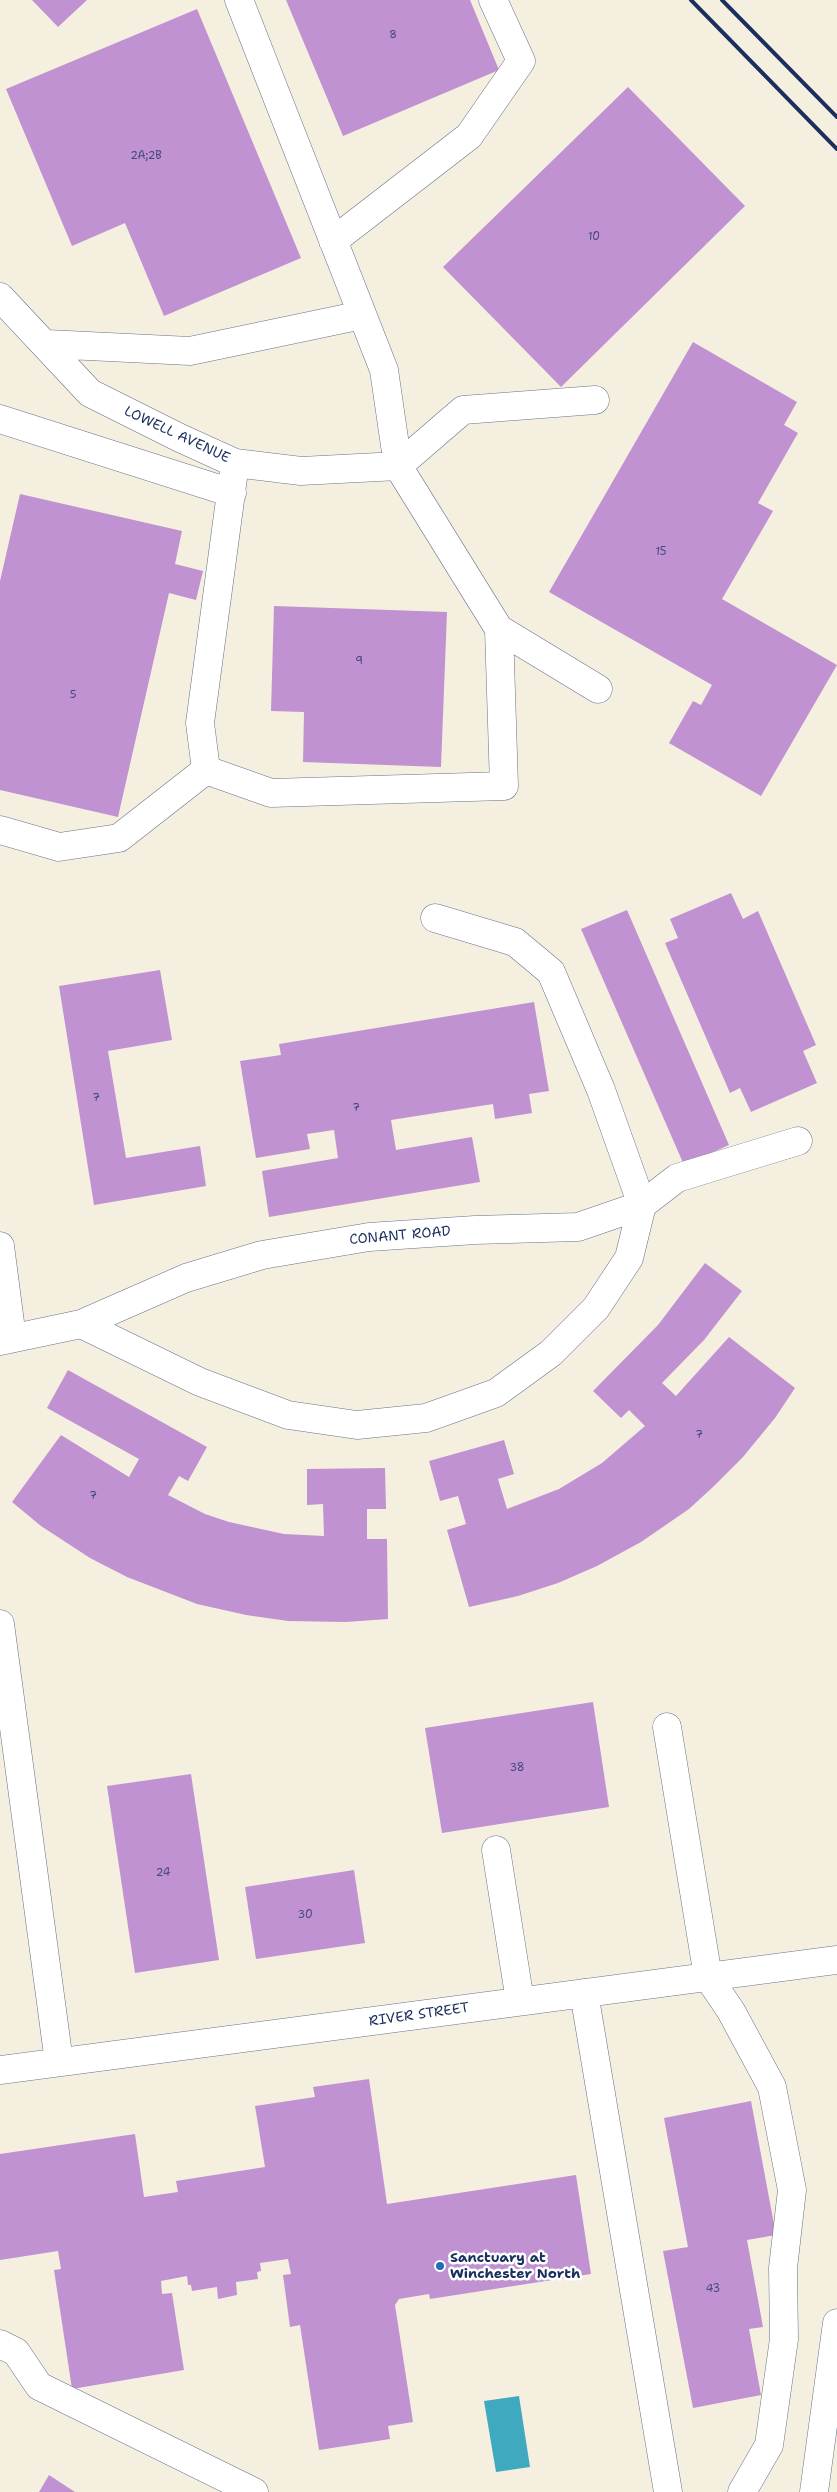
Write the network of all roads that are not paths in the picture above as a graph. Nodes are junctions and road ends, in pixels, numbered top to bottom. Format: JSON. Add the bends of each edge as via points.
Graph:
{"nodes":[{"id":1,"x":239,"y":0,"type":"edge"},
{"id":2,"x":493,"y":0,"type":"edge"},
{"id":3,"x":333,"y":241,"type":"junction"},
{"id":4,"x":0,"y":297,"type":"edge"},
{"id":5,"x":362,"y":314,"type":"junction"},
{"id":6,"x":47,"y":344,"type":"junction"},
{"id":7,"x":595,"y":400,"type":"dead end"},
{"id":8,"x":0,"y":419,"type":"edge"},
{"id":9,"x":236,"y":463,"type":"junction"},
{"id":10,"x":398,"y":466,"type":"junction"},
{"id":11,"x":232,"y":493,"type":"junction"},
{"id":12,"x":500,"y":629,"type":"junction"},
{"id":13,"x":598,"y":689,"type":"dead end"},
{"id":14,"x":206,"y":770,"type":"junction"},
{"id":15,"x":0,"y":830,"type":"edge"},
{"id":16,"x":435,"y":918,"type":"dead end"},
{"id":17,"x":798,"y":1141,"type":"dead end"},
{"id":18,"x":642,"y":1205,"type":"junction"},
{"id":19,"x":0,"y":1246,"type":"edge"},
{"id":20,"x":81,"y":1324,"type":"junction"},
{"id":21,"x":6,"y":1339,"type":"edge"},
{"id":22,"x":0,"y":1624,"type":"edge"},
{"id":23,"x":667,"y":1727,"type":"dead end"},
{"id":24,"x":496,"y":1850,"type":"dead end"},
{"id":25,"x":837,"y":1960,"type":"edge"},
{"id":26,"x":708,"y":1977,"type":"junction"},
{"id":27,"x":584,"y":1993,"type":"junction"},
{"id":28,"x":520,"y":2002,"type":"junction"},
{"id":29,"x":59,"y":2062,"type":"junction"},
{"id":30,"x":0,"y":2070,"type":"edge"},
{"id":31,"x":837,"y":2323,"type":"edge"},
{"id":32,"x":0,"y":2344,"type":"edge"},
{"id":33,"x":254,"y":2492,"type":"edge"},
{"id":34,"x":668,"y":2492,"type":"edge"},
{"id":35,"x":742,"y":2492,"type":"edge"},
{"id":36,"x":814,"y":2492,"type":"edge"}],
"edges":[{"from":1,"to":3,"type":"street"},
{"from":2,"to":3,"type":"street","via":[[521,61],[468,136]]},
{"from":3,"to":5,"type":"street"},
{"from":4,"to":6,"type":"street","name":"LOWELL AVENUE"},
{"from":5,"to":6,"type":"street","via":[[190,351]]},
{"from":5,"to":10,"type":"street","via":[[384,370]]},
{"from":6,"to":9,"type":"street","name":"LOWELL AVENUE","via":[[90,393]]},
{"from":7,"to":10,"type":"street","via":[[462,410]]},
{"from":8,"to":11,"type":"street"},
{"from":9,"to":10,"type":"street","name":"LOWELL AVENUE","via":[[301,471]]},
{"from":9,"to":11,"type":"street"},
{"from":10,"to":12,"type":"street"},
{"from":11,"to":14,"type":"street","via":[[200,723]]},
{"from":12,"to":13,"type":"street"},
{"from":12,"to":14,"type":"street","via":[[504,786],[271,793]]},
{"from":14,"to":15,"type":"street","via":[[119,838],[60,847]]},
{"from":16,"to":18,"type":"street","via":[[515,942],[551,972],[601,1090]]},
{"from":17,"to":18,"type":"street","name":"CONANT ROAD","via":[[677,1178]]},
{"from":18,"to":20,"type":"street","name":"CONANT ROAD","via":[[578,1227],[369,1237],[262,1254],[186,1278]]},
{"from":18,"to":20,"type":"street","via":[[629,1258],[596,1308],[551,1353],[496,1393],[426,1418],[357,1424],[288,1415],[200,1382]]},
{"from":19,"to":21,"type":"street"},
{"from":20,"to":21,"type":"street","name":"CONANT ROAD"},
{"from":22,"to":29,"type":"street"},
{"from":23,"to":26,"type":"street"},
{"from":24,"to":28,"type":"street"},
{"from":25,"to":26,"type":"street","name":"RIVER STREET"},
{"from":26,"to":27,"type":"street","name":"RIVER STREET"},
{"from":26,"to":35,"type":"street","via":[[731,2011],[772,2087],[792,2190],[783,2268],[784,2339],[768,2446]]},
{"from":27,"to":28,"type":"street","name":"RIVER STREET"},
{"from":27,"to":34,"type":"street"},
{"from":28,"to":29,"type":"street","name":"RIVER STREET"},
{"from":29,"to":30,"type":"street","name":"RIVER STREET"},
{"from":31,"to":36,"type":"street"},
{"from":32,"to":33,"type":"street","via":[[16,2352],[39,2386]]}]}
